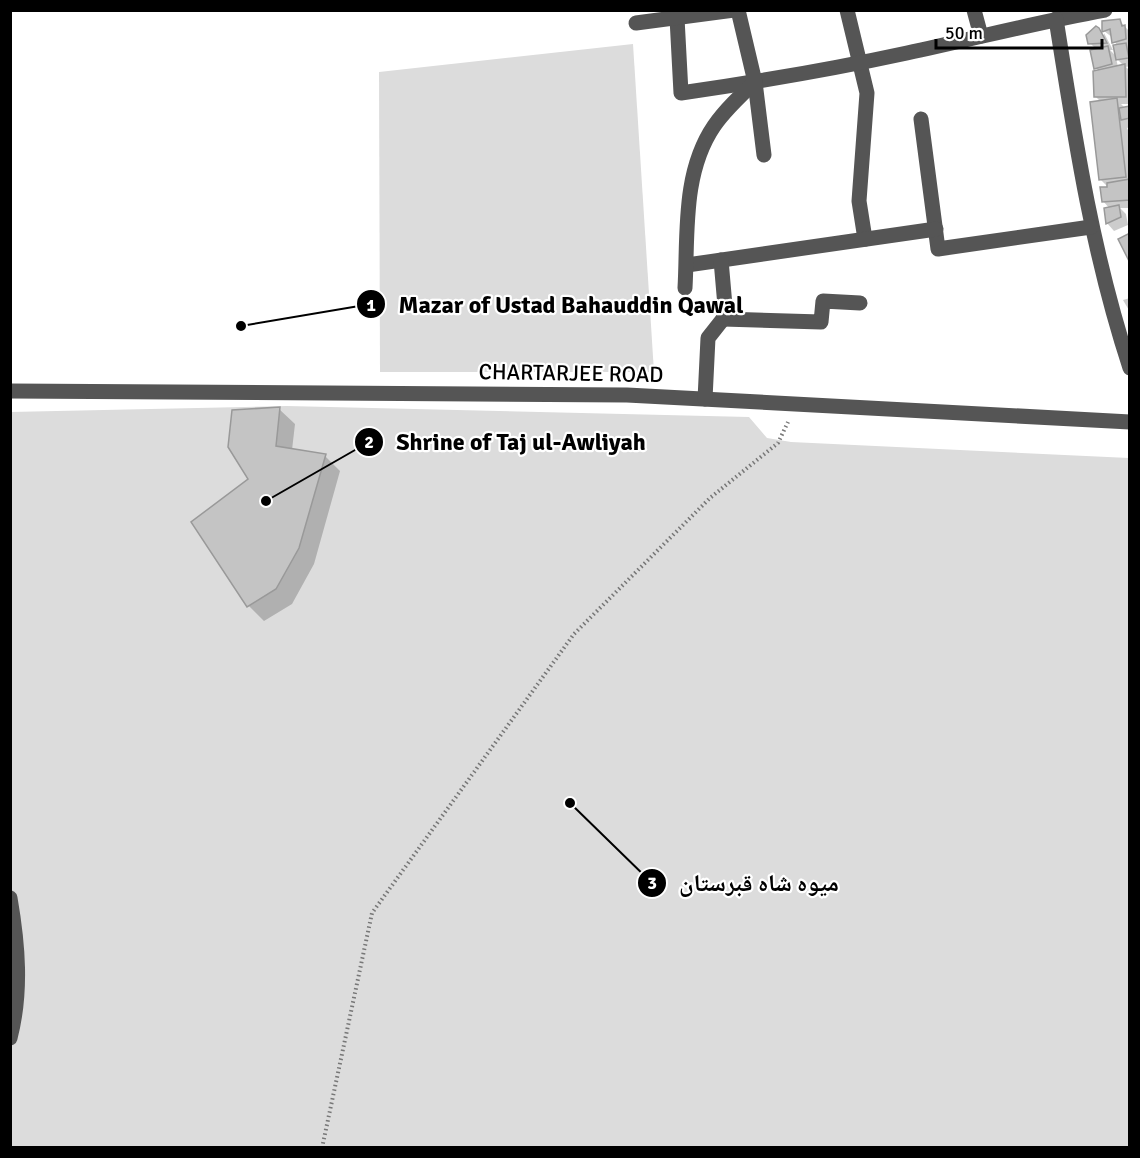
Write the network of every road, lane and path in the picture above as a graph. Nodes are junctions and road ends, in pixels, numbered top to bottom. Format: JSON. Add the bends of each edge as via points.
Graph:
{"nodes":[{"id":1,"x":736,"y":10,"type":"edge"},
{"id":2,"x":847,"y":10,"type":"edge"},
{"id":3,"x":974,"y":10,"type":"edge"},
{"id":4,"x":1105,"y":10,"type":"edge"},
{"id":5,"x":676,"y":18,"type":"junction"},
{"id":6,"x":1056,"y":19,"type":"junction"},
{"id":7,"x":636,"y":23,"type":"dead end"},
{"id":8,"x":981,"y":36,"type":"junction"},
{"id":9,"x":861,"y":62,"type":"junction"},
{"id":10,"x":755,"y":82,"type":"junction"},
{"id":11,"x":921,"y":119,"type":"dead end"},
{"id":12,"x":764,"y":155,"type":"dead end"},
{"id":13,"x":1091,"y":227,"type":"junction"},
{"id":14,"x":936,"y":229,"type":"junction"},
{"id":15,"x":865,"y":239,"type":"junction"},
{"id":16,"x":721,"y":260,"type":"junction"},
{"id":17,"x":687,"y":265,"type":"junction"},
{"id":18,"x":685,"y":288,"type":"dead end"},
{"id":19,"x":860,"y":303,"type":"dead end"},
{"id":20,"x":723,"y":320,"type":"junction"},
{"id":21,"x":1124,"y":331,"type":"edge"},
{"id":22,"x":1130,"y":368,"type":"edge"},
{"id":23,"x":10,"y":391,"type":"edge"},
{"id":24,"x":705,"y":399,"type":"junction"},
{"id":25,"x":796,"y":404,"type":"junction"},
{"id":26,"x":1130,"y":422,"type":"edge"},
{"id":27,"x":10,"y":898,"type":"edge"},
{"id":28,"x":10,"y":1038,"type":"edge"},
{"id":29,"x":322,"y":1148,"type":"edge"}],
"edges":[{"from":1,"to":5,"type":"street"},
{"from":1,"to":10,"type":"street"},
{"from":2,"to":9,"type":"street"},
{"from":3,"to":8,"type":"street"},
{"from":4,"to":6,"type":"street"},
{"from":5,"to":7,"type":"street"},
{"from":5,"to":10,"type":"street","via":[[681,93]]},
{"from":6,"to":8,"type":"street"},
{"from":6,"to":13,"type":"street"},
{"from":8,"to":9,"type":"street"},
{"from":9,"to":10,"type":"street"},
{"from":9,"to":15,"type":"street","via":[[867,93],[859,201]]},
{"from":10,"to":12,"type":"street"},
{"from":10,"to":17,"type":"street","via":[[713,127],[701,152],[686,224]]},
{"from":11,"to":14,"type":"street"},
{"from":13,"to":14,"type":"street","via":[[938,249]]},
{"from":13,"to":21,"type":"street"},
{"from":14,"to":15,"type":"street"},
{"from":15,"to":16,"type":"street"},
{"from":16,"to":17,"type":"street"},
{"from":16,"to":20,"type":"street"},
{"from":17,"to":18,"type":"street"},
{"from":19,"to":20,"type":"street","via":[[823,301],[821,321]]},
{"from":20,"to":24,"type":"street","via":[[708,338]]},
{"from":21,"to":22,"type":"street"},
{"from":23,"to":24,"type":"street","name":"CHARTARJEE ROAD","via":[[390,392]]},
{"from":24,"to":25,"type":"street","name":"CHARTARJEE ROAD"},
{"from":25,"to":26,"type":"street","name":"CHARTARJEE ROAD"},
{"from":25,"to":29,"type":"path","via":[[778,443],[710,498],[574,634],[372,913]]},
{"from":27,"to":28,"type":"street","via":[[17,937],[17,1013]]}]}
